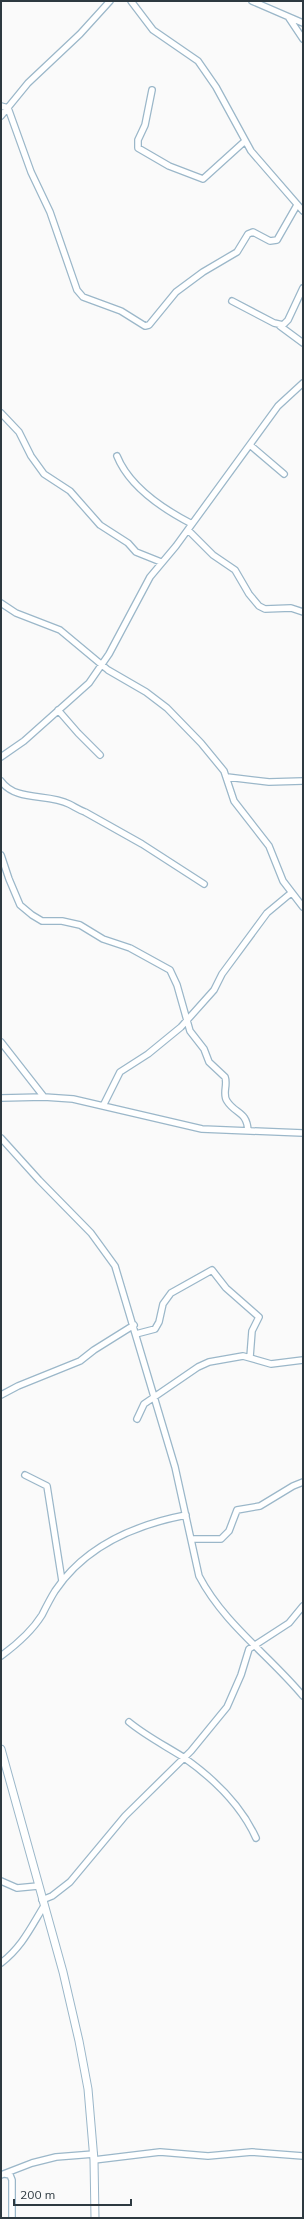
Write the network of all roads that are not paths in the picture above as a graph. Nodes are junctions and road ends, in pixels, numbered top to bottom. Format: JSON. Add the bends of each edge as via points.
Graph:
{"nodes":[{"id":1,"x":110,"y":1,"type":"edge"},
{"id":2,"x":131,"y":1,"type":"edge"},
{"id":3,"x":252,"y":1,"type":"edge"},
{"id":4,"x":289,"y":18,"type":"junction"},
{"id":5,"x":303,"y":23,"type":"edge"},
{"id":6,"x":303,"y":39,"type":"edge"},
{"id":7,"x":152,"y":90,"type":"dead end"},
{"id":8,"x":1,"y":106,"type":"edge"},
{"id":9,"x":8,"y":108,"type":"junction"},
{"id":10,"x":1,"y":116,"type":"edge"},
{"id":11,"x":245,"y":141,"type":"junction"},
{"id":12,"x":297,"y":205,"type":"junction"},
{"id":13,"x":303,"y":211,"type":"edge"},
{"id":14,"x":303,"y":288,"type":"edge"},
{"id":15,"x":232,"y":301,"type":"dead end"},
{"id":16,"x":280,"y":326,"type":"junction"},
{"id":17,"x":303,"y":343,"type":"edge"},
{"id":18,"x":303,"y":383,"type":"edge"},
{"id":19,"x":1,"y":413,"type":"edge"},
{"id":20,"x":250,"y":445,"type":"junction"},
{"id":21,"x":116,"y":456,"type":"dead end"},
{"id":22,"x":284,"y":474,"type":"dead end"},
{"id":23,"x":192,"y":524,"type":"junction"},
{"id":24,"x":188,"y":530,"type":"junction"},
{"id":25,"x":161,"y":562,"type":"junction"},
{"id":26,"x":1,"y":603,"type":"edge"},
{"id":27,"x":303,"y":612,"type":"edge"},
{"id":28,"x":102,"y":664,"type":"junction"},
{"id":29,"x":58,"y":710,"type":"junction"},
{"id":30,"x":100,"y":755,"type":"dead end"},
{"id":31,"x":1,"y":757,"type":"edge"},
{"id":32,"x":227,"y":777,"type":"junction"},
{"id":33,"x":1,"y":781,"type":"edge"},
{"id":34,"x":303,"y":781,"type":"edge"},
{"id":35,"x":1,"y":855,"type":"edge"},
{"id":36,"x":204,"y":884,"type":"dead end"},
{"id":37,"x":291,"y":893,"type":"junction"},
{"id":38,"x":303,"y":907,"type":"edge"},
{"id":39,"x":186,"y":1021,"type":"junction"},
{"id":40,"x":1,"y":1042,"type":"edge"},
{"id":41,"x":44,"y":1097,"type":"junction"},
{"id":42,"x":1,"y":1098,"type":"edge"},
{"id":43,"x":103,"y":1106,"type":"junction"},
{"id":44,"x":248,"y":1131,"type":"junction"},
{"id":45,"x":303,"y":1133,"type":"edge"},
{"id":46,"x":1,"y":1138,"type":"edge"},
{"id":47,"x":134,"y":1325,"type":"junction"},
{"id":48,"x":136,"y":1334,"type":"junction"},
{"id":49,"x":250,"y":1357,"type":"junction"},
{"id":50,"x":303,"y":1360,"type":"edge"},
{"id":51,"x":1,"y":1394,"type":"edge"},
{"id":52,"x":155,"y":1398,"type":"junction"},
{"id":53,"x":137,"y":1420,"type":"dead end"},
{"id":54,"x":25,"y":1475,"type":"dead end"},
{"id":55,"x":303,"y":1482,"type":"edge"},
{"id":56,"x":186,"y":1515,"type":"junction"},
{"id":57,"x":191,"y":1539,"type":"junction"},
{"id":58,"x":62,"y":1581,"type":"junction"},
{"id":59,"x":303,"y":1606,"type":"edge"},
{"id":60,"x":254,"y":1646,"type":"junction"},
{"id":61,"x":1,"y":1656,"type":"edge"},
{"id":62,"x":303,"y":1696,"type":"edge"},
{"id":63,"x":129,"y":1722,"type":"dead end"},
{"id":64,"x":1,"y":1749,"type":"edge"},
{"id":65,"x":184,"y":1758,"type":"junction"},
{"id":66,"x":256,"y":1838,"type":"dead end"},
{"id":67,"x":1,"y":1881,"type":"edge"},
{"id":68,"x":38,"y":1886,"type":"junction"},
{"id":69,"x":43,"y":1903,"type":"junction"},
{"id":70,"x":1,"y":1963,"type":"edge"},
{"id":71,"x":303,"y":2156,"type":"edge"},
{"id":72,"x":94,"y":2157,"type":"junction"},
{"id":73,"x":19,"y":2168,"type":"junction"},
{"id":74,"x":3,"y":2174,"type":"edge"},
{"id":75,"x":12,"y":2180,"type":"junction"},
{"id":76,"x":12,"y":2218,"type":"edge"},
{"id":77,"x":94,"y":2218,"type":"edge"}],
"edges":[{"from":1,"to":9,"type":"street","via":[[68,46],[28,83]]},
{"from":2,"to":11,"type":"street","via":[[153,30],[198,61],[216,86]]},
{"from":3,"to":4,"type":"street"},
{"from":4,"to":5,"type":"street"},
{"from":4,"to":6,"type":"street"},
{"from":7,"to":11,"type":"street","via":[[147,118],[138,145],[138,148],[150,156],[203,179]]},
{"from":8,"to":9,"type":"street"},
{"from":9,"to":10,"type":"street"},
{"from":9,"to":12,"type":"street","via":[[31,172],[50,212],[77,290],[84,297],[117,309],[145,326],[153,321],[168,300],[186,284],[237,252],[248,234],[253,232],[270,241],[277,240]]},
{"from":11,"to":12,"type":"street","via":[[259,162]]},
{"from":12,"to":13,"type":"street"},
{"from":14,"to":16,"type":"street","via":[[288,320]]},
{"from":15,"to":16,"type":"street"},
{"from":16,"to":17,"type":"street"},
{"from":18,"to":20,"type":"street","via":[[278,406]]},
{"from":19,"to":25,"type":"street","via":[[19,432],[30,456],[44,474],[70,492],[100,525],[128,543],[136,552]]},
{"from":20,"to":22,"type":"street"},
{"from":20,"to":23,"type":"street"},
{"from":21,"to":23,"type":"street","via":[[121,466],[155,501]]},
{"from":23,"to":24,"type":"street"},
{"from":24,"to":25,"type":"street"},
{"from":24,"to":27,"type":"street","via":[[213,555],[235,570],[259,606],[265,609],[291,608]]},
{"from":25,"to":28,"type":"street","via":[[136,599]]},
{"from":26,"to":28,"type":"street","via":[[16,613],[60,630]]},
{"from":28,"to":29,"type":"street","via":[[89,683]]},
{"from":28,"to":32,"type":"street","via":[[117,676],[159,700],[201,743]]},
{"from":29,"to":30,"type":"street"},
{"from":29,"to":31,"type":"street","via":[[24,741]]},
{"from":32,"to":34,"type":"street","via":[[270,782]]},
{"from":32,"to":37,"type":"street","via":[[234,801],[269,846],[279,873]]},
{"from":33,"to":36,"type":"street","via":[[18,793],[68,803],[86,812]]},
{"from":35,"to":39,"type":"street","via":[[20,905],[32,915],[42,921],[62,921],[80,925],[103,939],[130,948],[170,970],[177,985]]},
{"from":37,"to":38,"type":"street"},
{"from":37,"to":39,"type":"street","via":[[267,913],[222,974],[214,990]]},
{"from":39,"to":43,"type":"street","via":[[172,1036],[120,1072]]},
{"from":39,"to":44,"type":"street","via":[[190,1031],[204,1049],[208,1062],[225,1077],[225,1098],[245,1118]]},
{"from":40,"to":41,"type":"street"},
{"from":41,"to":42,"type":"street"},
{"from":41,"to":43,"type":"street"},
{"from":43,"to":44,"type":"street","via":[[202,1129]]},
{"from":44,"to":45,"type":"street"},
{"from":46,"to":47,"type":"street","via":[[76,1216],[109,1256],[119,1277]]},
{"from":47,"to":48,"type":"street"},
{"from":47,"to":51,"type":"street","via":[[80,1361]]},
{"from":48,"to":49,"type":"street","via":[[155,1329],[163,1304],[171,1293],[212,1270],[226,1288],[259,1317],[252,1331]]},
{"from":48,"to":52,"type":"street"},
{"from":49,"to":50,"type":"street","via":[[271,1364]]},
{"from":49,"to":52,"type":"street","via":[[232,1357],[203,1364]]},
{"from":52,"to":53,"type":"street","via":[[142,1406]]},
{"from":52,"to":56,"type":"street"},
{"from":54,"to":58,"type":"street","via":[[47,1486]]},
{"from":55,"to":57,"type":"street","via":[[260,1506],[237,1510],[230,1531],[221,1539]]},
{"from":56,"to":57,"type":"street"},
{"from":56,"to":58,"type":"street","via":[[149,1524],[103,1545],[81,1561]]},
{"from":57,"to":60,"type":"street","via":[[196,1567],[206,1590],[225,1616]]},
{"from":58,"to":61,"type":"street","via":[[37,1622]]},
{"from":59,"to":60,"type":"street","via":[[289,1623]]},
{"from":60,"to":62,"type":"street"},
{"from":60,"to":65,"type":"street","via":[[247,1651],[241,1675],[227,1706]]},
{"from":63,"to":65,"type":"street","via":[[147,1737]]},
{"from":64,"to":68,"type":"main road"},
{"from":65,"to":66,"type":"street","via":[[232,1798],[248,1820]]},
{"from":65,"to":69,"type":"street","via":[[128,1814],[70,1882]]},
{"from":67,"to":68,"type":"street","via":[[17,1888]]},
{"from":68,"to":69,"type":"main road"},
{"from":69,"to":70,"type":"street","via":[[19,1948]]},
{"from":69,"to":72,"type":"main road","via":[[80,2048],[88,2089]]},
{"from":71,"to":72,"type":"street","via":[[252,2152],[208,2156],[145,2152],[109,2159]]},
{"from":72,"to":73,"type":"street","via":[[56,2158]]},
{"from":72,"to":77,"type":"main road"},
{"from":73,"to":74,"type":"street"},
{"from":73,"to":75,"type":"street"},
{"from":74,"to":75,"type":"street","via":[[10,2175]]},
{"from":75,"to":76,"type":"street"}]}
